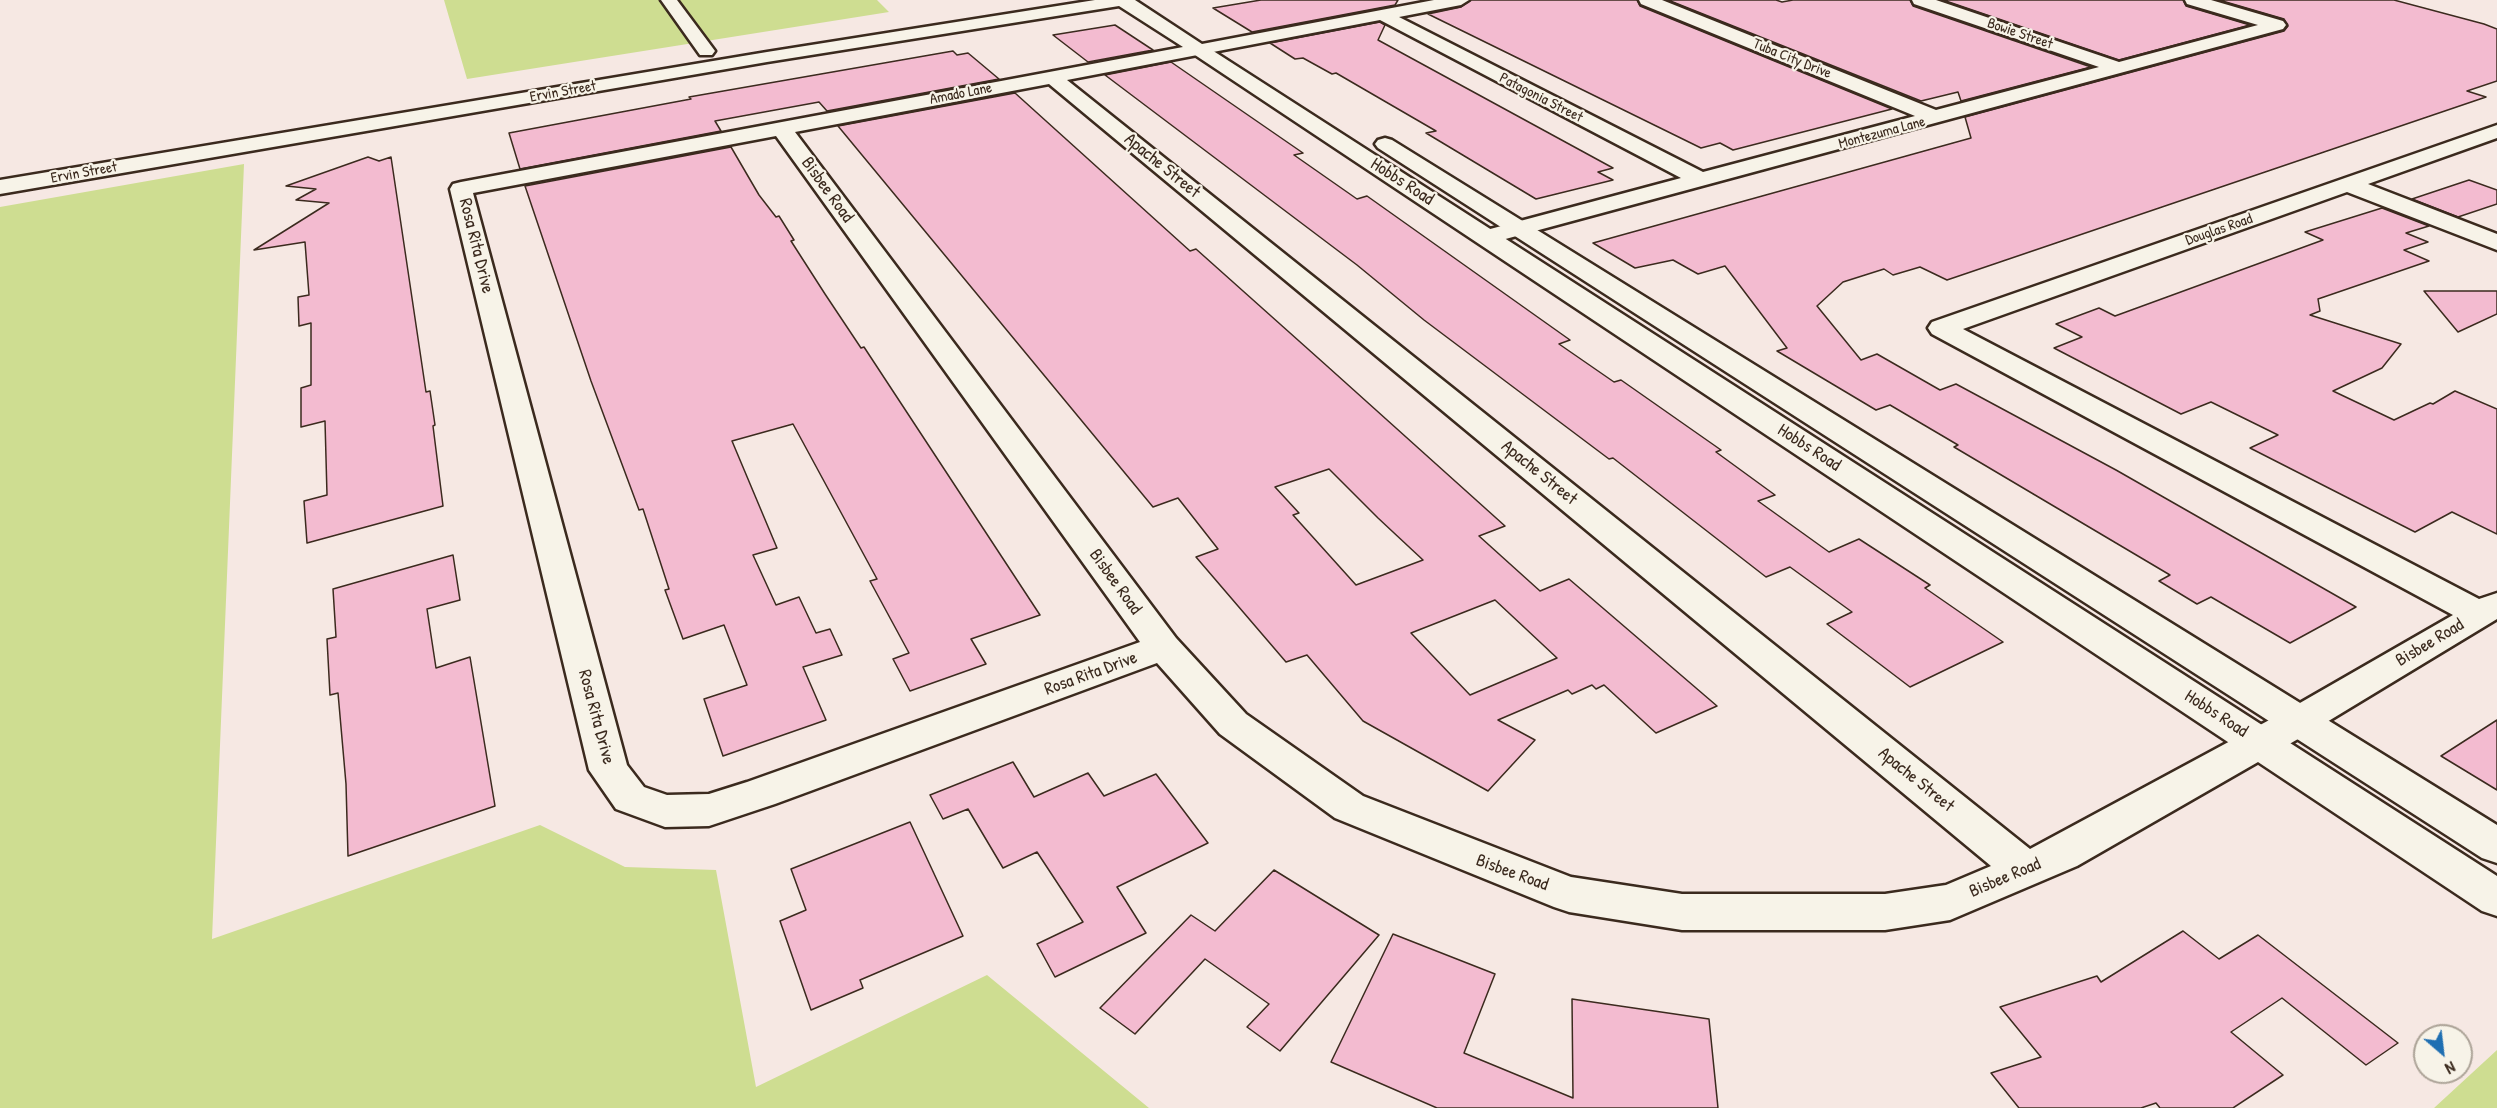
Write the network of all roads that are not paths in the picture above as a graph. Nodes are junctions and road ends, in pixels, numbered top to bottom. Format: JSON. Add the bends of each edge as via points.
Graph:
{"nodes":[{"id":1,"x":669,"y":0,"type":"edge"},
{"id":2,"x":1039,"y":0,"type":"edge"},
{"id":3,"x":1122,"y":0,"type":"edge"},
{"id":4,"x":1461,"y":0,"type":"edge"},
{"id":5,"x":1647,"y":0,"type":"edge"},
{"id":6,"x":1920,"y":0,"type":"edge"},
{"id":7,"x":2193,"y":0,"type":"edge"},
{"id":8,"x":1382,"y":15,"type":"junction"},
{"id":9,"x":1209,"y":42,"type":"junction"},
{"id":10,"x":706,"y":51,"type":"junction"},
{"id":11,"x":2120,"y":68,"type":"junction"},
{"id":12,"x":1052,"y":77,"type":"junction"},
{"id":13,"x":1938,"y":118,"type":"junction"},
{"id":14,"x":781,"y":128,"type":"junction"},
{"id":15,"x":217,"y":131,"type":"dead end"},
{"id":16,"x":2497,"y":131,"type":"edge"},
{"id":17,"x":1701,"y":180,"type":"junction"},
{"id":18,"x":2347,"y":184,"type":"junction"},
{"id":19,"x":0,"y":187,"type":"edge"},
{"id":20,"x":461,"y":189,"type":"joint"},
{"id":21,"x":1521,"y":229,"type":"junction"},
{"id":22,"x":1487,"y":237,"type":"junction"},
{"id":23,"x":2497,"y":243,"type":"edge"},
{"id":24,"x":2488,"y":609,"type":"edge"},
{"id":25,"x":1163,"y":647,"type":"junction"},
{"id":26,"x":2299,"y":721,"type":"junction"},
{"id":27,"x":2260,"y":743,"type":"junction"},
{"id":28,"x":2497,"y":846,"type":"edge"},
{"id":29,"x":2026,"y":870,"type":"junction"},
{"id":30,"x":2497,"y":898,"type":"edge"}],
"edges":[{"from":1,"to":10,"type":"street"},
{"from":2,"to":10,"type":"street","name":"Ervin Street"},
{"from":3,"to":9,"type":"street","name":"Hobbs Road"},
{"from":3,"to":19,"type":"street","name":"Ervin Street"},
{"from":4,"to":8,"type":"street","name":"Amado Lane"},
{"from":5,"to":13,"type":"street","name":"Tuba City Drive"},
{"from":6,"to":11,"type":"street","name":"Bowie Street"},
{"from":7,"to":11,"type":"street","name":"Montezuma Lane","via":[[2277,25]]},
{"from":8,"to":9,"type":"street","name":"Amado Lane"},
{"from":8,"to":17,"type":"street","name":"Patagonia Street"},
{"from":9,"to":12,"type":"street","name":"Amado Lane"},
{"from":9,"to":21,"type":"street","name":"Hobbs Road"},
{"from":9,"to":22,"type":"street","name":"Hobbs Road"},
{"from":10,"to":15,"type":"street","name":"Ervin Street"},
{"from":11,"to":13,"type":"street","name":"Montezuma Lane"},
{"from":12,"to":14,"type":"street","name":"Amado Lane"},
{"from":12,"to":29,"type":"street","name":"Apache Street"},
{"from":13,"to":17,"type":"street","name":"Montezuma Lane"},
{"from":14,"to":20,"type":"street","name":"Amado Lane"},
{"from":14,"to":25,"type":"street","name":"Bisbee Road"},
{"from":16,"to":18,"type":"street","name":"Douglas Road"},
{"from":17,"to":21,"type":"street","name":"Montezuma Lane"},
{"from":18,"to":23,"type":"street"},
{"from":18,"to":24,"type":"street","name":"Douglas Road","via":[[1941,328]]},
{"from":20,"to":25,"type":"street","name":"Rosa Rita Drive","via":[[609,770],[630,798],[665,811],[709,810]]},
{"from":21,"to":22,"type":"street","name":"Montezuma Lane"},
{"from":21,"to":26,"type":"street","name":"Hobbs Road"},
{"from":22,"to":27,"type":"street","name":"Hobbs Road"},
{"from":24,"to":26,"type":"street","name":"Bisbee Road"},
{"from":25,"to":29,"type":"street","name":"Bisbee Road","via":[[1233,724],[1349,807],[1569,894],[1682,912],[1885,912],[1950,902]]},
{"from":26,"to":27,"type":"street","name":"Bisbee Road"},
{"from":26,"to":28,"type":"street","name":"Hobbs Road"},
{"from":27,"to":29,"type":"street","name":"Bisbee Road","via":[[2062,854]]},
{"from":27,"to":30,"type":"street","name":"Hobbs Road"}]}
